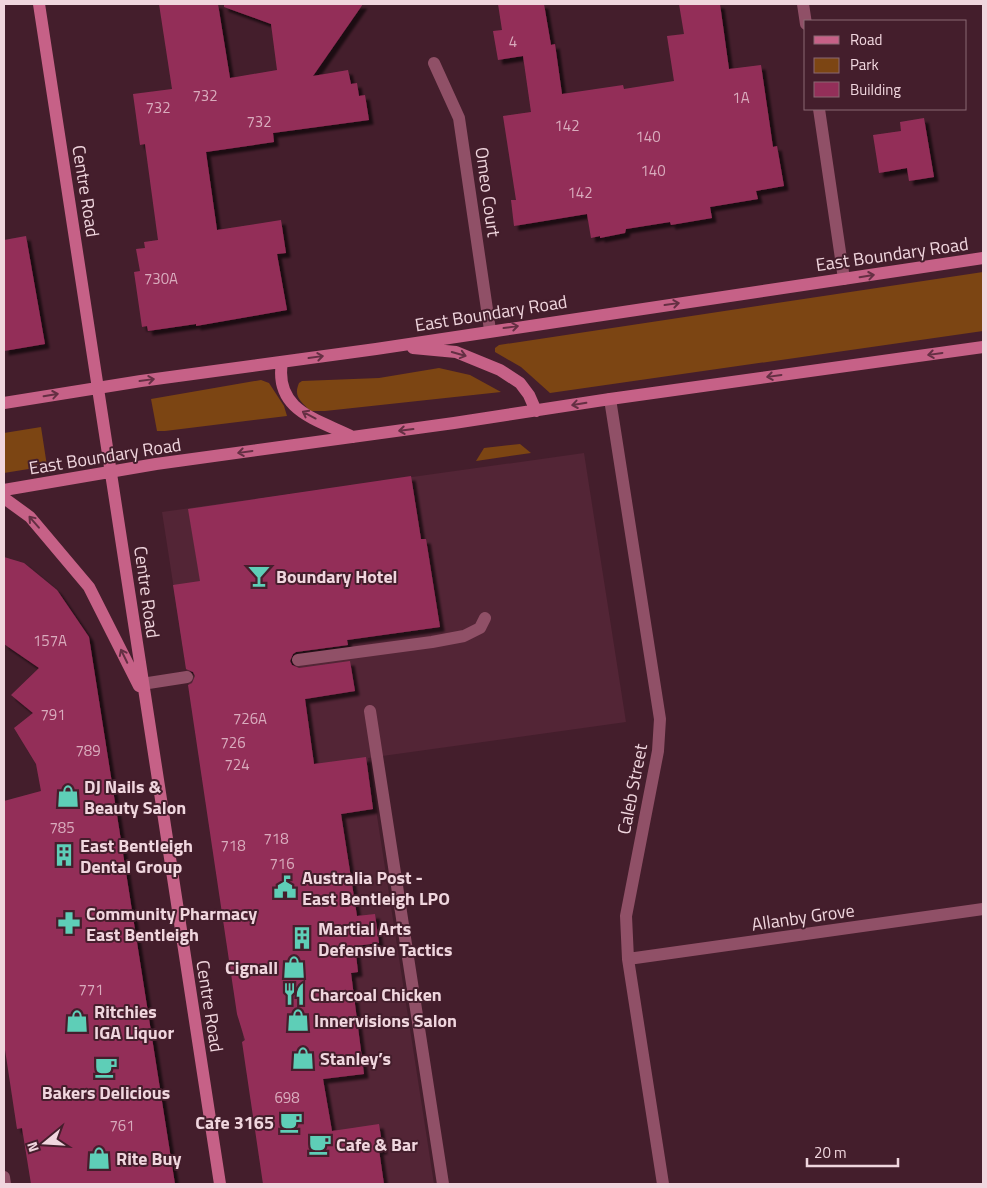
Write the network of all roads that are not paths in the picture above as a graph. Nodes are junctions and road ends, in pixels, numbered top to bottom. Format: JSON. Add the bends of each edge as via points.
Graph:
{"nodes":[{"id":1,"x":39,"y":4,"type":"edge"},
{"id":2,"x":803,"y":4,"type":"edge"},
{"id":3,"x":805,"y":20,"type":"edge"},
{"id":4,"x":434,"y":63,"type":"dead end"},
{"id":5,"x":819,"y":110,"type":"edge"},
{"id":6,"x":983,"y":258,"type":"edge"},
{"id":7,"x":844,"y":279,"type":"junction"},
{"id":8,"x":490,"y":330,"type":"junction"},
{"id":9,"x":983,"y":347,"type":"edge"},
{"id":10,"x":376,"y":349,"type":"junction"},
{"id":11,"x":282,"y":362,"type":"junction"},
{"id":12,"x":98,"y":388,"type":"junction"},
{"id":13,"x":610,"y":399,"type":"junction"},
{"id":14,"x":4,"y":403,"type":"edge"},
{"id":15,"x":536,"y":411,"type":"junction"},
{"id":16,"x":353,"y":436,"type":"junction"},
{"id":17,"x":112,"y":472,"type":"junction"},
{"id":18,"x":4,"y":490,"type":"edge"},
{"id":19,"x":4,"y":498,"type":"edge"},
{"id":20,"x":485,"y":618,"type":"dead end"},
{"id":21,"x":298,"y":660,"type":"dead end"},
{"id":22,"x":187,"y":677,"type":"dead end"},
{"id":23,"x":142,"y":684,"type":"junction"},
{"id":24,"x":145,"y":700,"type":"junction"},
{"id":25,"x":370,"y":711,"type":"dead end"},
{"id":26,"x":983,"y":909,"type":"edge"},
{"id":27,"x":628,"y":959,"type":"junction"},
{"id":28,"x":4,"y":1176,"type":"edge"},
{"id":29,"x":5,"y":1184,"type":"edge"},
{"id":30,"x":220,"y":1184,"type":"edge"},
{"id":31,"x":443,"y":1184,"type":"edge"},
{"id":32,"x":663,"y":1184,"type":"edge"}],
"edges":[{"from":1,"to":12,"type":"main road","name":"Centre Road"},
{"from":2,"to":3,"type":"street"},
{"from":4,"to":8,"type":"street","name":"Omeo Court","via":[[459,118]]},
{"from":5,"to":7,"type":"street"},
{"from":7,"to":6,"type":"main road","name":"East Boundary Road","one_way":true},
{"from":8,"to":7,"type":"main road","name":"East Boundary Road","one_way":true},
{"from":8,"to":10,"type":"main road","name":"East Boundary Road"},
{"from":9,"to":13,"type":"main road","name":"East Boundary Road","one_way":true},
{"from":11,"to":10,"type":"main road","name":"East Boundary Road","one_way":true},
{"from":10,"to":15,"type":"main road","one_way":true,"via":[[420,348],[456,352],[479,360],[520,383]]},
{"from":12,"to":11,"type":"main road","name":"East Boundary Road","one_way":true},
{"from":16,"to":11,"type":"main road","one_way":true,"via":[[294,406],[283,388],[280,376]]},
{"from":14,"to":12,"type":"main road","name":"East Boundary Road","one_way":true},
{"from":12,"to":17,"type":"main road","name":"Centre Road"},
{"from":13,"to":15,"type":"main road","name":"East Boundary Road","one_way":true},
{"from":13,"to":27,"type":"street","name":"Caleb Street","via":[[660,719],[658,751],[626,916]]},
{"from":15,"to":16,"type":"main road","name":"East Boundary Road","one_way":true},
{"from":16,"to":17,"type":"main road","name":"East Boundary Road","one_way":true},
{"from":17,"to":18,"type":"main road","name":"East Boundary Road"},
{"from":17,"to":23,"type":"main road","name":"Centre Road"},
{"from":24,"to":19,"type":"main road","one_way":true,"via":[[90,587],[30,517]]},
{"from":20,"to":21,"type":"street","via":[[480,628],[464,636]]},
{"from":22,"to":23,"type":"street"},
{"from":23,"to":24,"type":"main road","name":"Centre Road"},
{"from":24,"to":30,"type":"main road","name":"Centre Road"},
{"from":25,"to":31,"type":"street"},
{"from":26,"to":27,"type":"street","name":"Allanby Grove"},
{"from":27,"to":32,"type":"street","name":"Caleb Street"},
{"from":28,"to":29,"type":"street"}]}
